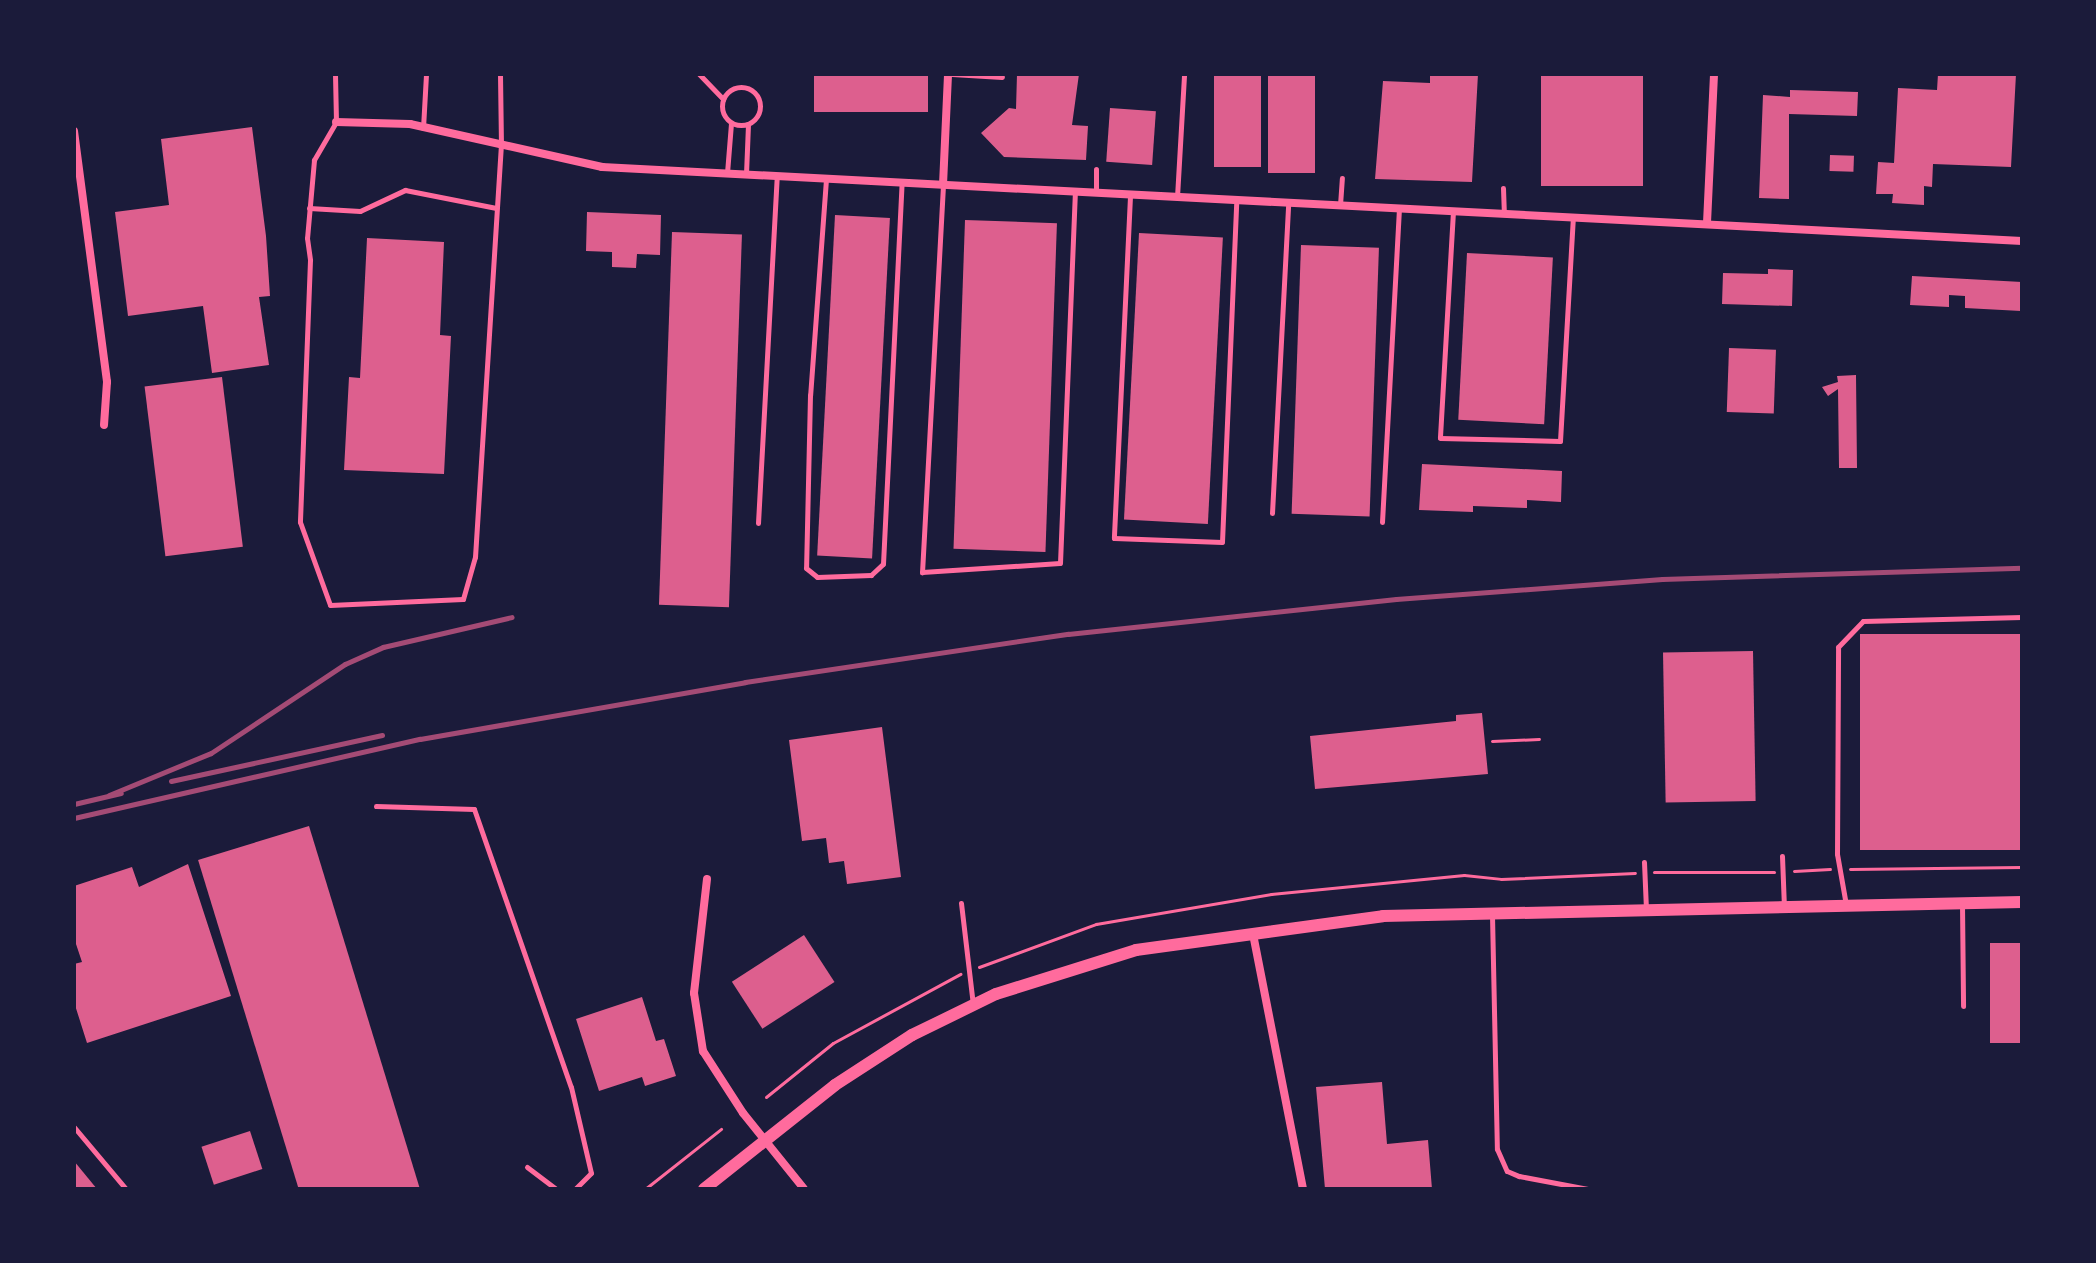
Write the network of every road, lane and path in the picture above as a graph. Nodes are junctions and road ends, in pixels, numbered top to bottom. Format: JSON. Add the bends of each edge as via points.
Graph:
{"nodes":[{"id":1,"x":335,"y":74,"type":"edge"},
{"id":2,"x":426,"y":74,"type":"edge"},
{"id":3,"x":500,"y":74,"type":"edge"},
{"id":4,"x":699,"y":74,"type":"edge"},
{"id":5,"x":950,"y":74,"type":"edge"},
{"id":6,"x":1184,"y":74,"type":"edge"},
{"id":7,"x":1714,"y":74,"type":"edge"},
{"id":8,"x":1002,"y":77,"type":"dead end"},
{"id":9,"x":723,"y":99,"type":"junction"},
{"id":10,"x":336,"y":122,"type":"junction"},
{"id":11,"x":731,"y":123,"type":"junction"},
{"id":12,"x":748,"y":124,"type":"junction"},
{"id":13,"x":423,"y":128,"type":"junction"},
{"id":14,"x":74,"y":131,"type":"edge"},
{"id":15,"x":501,"y":146,"type":"junction"},
{"id":16,"x":1096,"y":169,"type":"dead end"},
{"id":17,"x":727,"y":174,"type":"junction"},
{"id":18,"x":746,"y":175,"type":"junction"},
{"id":19,"x":777,"y":176,"type":"junction"},
{"id":20,"x":1342,"y":178,"type":"dead end"},
{"id":21,"x":826,"y":179,"type":"junction"},
{"id":22,"x":902,"y":182,"type":"junction"},
{"id":23,"x":943,"y":185,"type":"junction"},
{"id":24,"x":1503,"y":188,"type":"dead end"},
{"id":25,"x":1075,"y":193,"type":"junction"},
{"id":26,"x":1096,"y":194,"type":"junction"},
{"id":27,"x":1130,"y":196,"type":"junction"},
{"id":28,"x":1177,"y":198,"type":"junction"},
{"id":29,"x":1236,"y":201,"type":"junction"},
{"id":30,"x":1288,"y":203,"type":"junction"},
{"id":31,"x":1340,"y":206,"type":"junction"},
{"id":32,"x":309,"y":208,"type":"junction"},
{"id":33,"x":496,"y":208,"type":"junction"},
{"id":34,"x":1399,"y":209,"type":"junction"},
{"id":35,"x":1453,"y":211,"type":"junction"},
{"id":36,"x":1504,"y":214,"type":"junction"},
{"id":37,"x":1573,"y":217,"type":"junction"},
{"id":38,"x":1707,"y":223,"type":"junction"},
{"id":39,"x":2022,"y":241,"type":"edge"},
{"id":40,"x":104,"y":425,"type":"dead end"},
{"id":41,"x":1272,"y":513,"type":"dead end"},
{"id":42,"x":1382,"y":522,"type":"dead end"},
{"id":43,"x":758,"y":523,"type":"dead end"},
{"id":44,"x":2022,"y":617,"type":"edge"},
{"id":45,"x":1539,"y":739,"type":"dead end"},
{"id":46,"x":1492,"y":741,"type":"dead end"},
{"id":47,"x":376,"y":806,"type":"dead end"},
{"id":48,"x":1782,"y":856,"type":"dead end"},
{"id":49,"x":1644,"y":862,"type":"dead end"},
{"id":50,"x":707,"y":879,"type":"dead end"},
{"id":51,"x":2022,"y":902,"type":"edge"},
{"id":52,"x":961,"y":903,"type":"dead end"},
{"id":53,"x":1962,"y":904,"type":"junction"},
{"id":54,"x":1846,"y":906,"type":"junction"},
{"id":55,"x":1784,"y":908,"type":"junction"},
{"id":56,"x":1646,"y":911,"type":"junction"},
{"id":57,"x":1493,"y":914,"type":"junction"},
{"id":58,"x":1253,"y":934,"type":"junction"},
{"id":59,"x":973,"y":1005,"type":"junction"},
{"id":60,"x":1963,"y":1006,"type":"dead end"},
{"id":61,"x":74,"y":1127,"type":"edge"},
{"id":62,"x":721,"y":1129,"type":"dead end"},
{"id":63,"x":766,"y":1141,"type":"junction"},
{"id":64,"x":527,"y":1167,"type":"dead end"},
{"id":65,"x":126,"y":1189,"type":"edge"},
{"id":66,"x":556,"y":1189,"type":"edge"},
{"id":67,"x":575,"y":1189,"type":"edge"},
{"id":68,"x":645,"y":1189,"type":"edge"},
{"id":69,"x":704,"y":1189,"type":"edge"},
{"id":70,"x":804,"y":1189,"type":"edge"},
{"id":71,"x":1303,"y":1189,"type":"edge"},
{"id":72,"x":1588,"y":1189,"type":"edge"},
{"id":73,"x":1780,"y":1189,"type":"edge"},
{"id":74,"x":1812,"y":1189,"type":"edge"}],
"edges":[{"from":1,"to":10,"type":"lane"},
{"from":2,"to":13,"type":"lane"},
{"from":3,"to":15,"type":"lane"},
{"from":4,"to":9,"type":"lane"},
{"from":5,"to":8,"type":"lane"},
{"from":5,"to":23,"type":"street"},
{"from":6,"to":28,"type":"lane"},
{"from":7,"to":38,"type":"street"},
{"from":9,"to":11,"type":"lane","via":[[724,115]]},
{"from":9,"to":12,"type":"lane","via":[[736,87],[754,92],[760,109]]},
{"from":10,"to":13,"type":"street","via":[[367,120]]},
{"from":10,"to":32,"type":"lane","via":[[314,160]]},
{"from":11,"to":12,"type":"lane"},
{"from":11,"to":17,"type":"lane"},
{"from":12,"to":18,"type":"lane"},
{"from":13,"to":15,"type":"street"},
{"from":14,"to":40,"type":"street","via":[[107,382]]},
{"from":15,"to":17,"type":"street","via":[[602,167]]},
{"from":15,"to":33,"type":"lane"},
{"from":16,"to":26,"type":"lane"},
{"from":17,"to":18,"type":"street"},
{"from":18,"to":19,"type":"street"},
{"from":19,"to":21,"type":"street"},
{"from":19,"to":43,"type":"lane"},
{"from":20,"to":31,"type":"lane"},
{"from":21,"to":22,"type":"street"},
{"from":21,"to":22,"type":"lane","via":[[806,536],[806,568],[817,577],[871,575],[883,564]]},
{"from":22,"to":23,"type":"street"},
{"from":23,"to":25,"type":"street"},
{"from":23,"to":25,"type":"lane","via":[[922,572],[1060,563]]},
{"from":24,"to":36,"type":"lane"},
{"from":25,"to":26,"type":"street"},
{"from":26,"to":27,"type":"street"},
{"from":27,"to":28,"type":"street"},
{"from":27,"to":29,"type":"lane","via":[[1114,538],[1222,542]]},
{"from":28,"to":29,"type":"street"},
{"from":29,"to":30,"type":"street"},
{"from":30,"to":31,"type":"street"},
{"from":30,"to":41,"type":"lane"},
{"from":31,"to":34,"type":"street"},
{"from":32,"to":33,"type":"lane","via":[[360,211],[405,190]]},
{"from":32,"to":33,"type":"lane","via":[[300,522],[330,605],[463,599],[475,557]]},
{"from":34,"to":35,"type":"street"},
{"from":34,"to":42,"type":"lane"},
{"from":35,"to":36,"type":"street"},
{"from":35,"to":37,"type":"lane","via":[[1440,438],[1560,441]]},
{"from":36,"to":37,"type":"street"},
{"from":37,"to":38,"type":"street"},
{"from":38,"to":39,"type":"street"},
{"from":44,"to":54,"type":"lane","via":[[1863,621],[1838,647],[1837,854]]},
{"from":45,"to":46,"type":"path"},
{"from":47,"to":67,"type":"lane","via":[[474,809],[571,1087],[591,1173]]},
{"from":48,"to":55,"type":"lane"},
{"from":49,"to":56,"type":"lane"},
{"from":50,"to":63,"type":"street","via":[[695,1021],[703,1051],[720,1080]]},
{"from":51,"to":53,"type":"street"},
{"from":52,"to":59,"type":"lane"},
{"from":53,"to":54,"type":"street"},
{"from":53,"to":60,"type":"lane"},
{"from":54,"to":55,"type":"street"},
{"from":55,"to":56,"type":"street"},
{"from":56,"to":57,"type":"street"},
{"from":57,"to":58,"type":"street","via":[[1383,916]]},
{"from":57,"to":72,"type":"lane","via":[[1497,1149],[1507,1171]]},
{"from":58,"to":59,"type":"street","via":[[1136,950],[1058,971]]},
{"from":58,"to":71,"type":"street"},
{"from":59,"to":63,"type":"street","via":[[912,1035],[835,1085]]},
{"from":61,"to":65,"type":"lane"},
{"from":62,"to":68,"type":"path"},
{"from":63,"to":69,"type":"street"},
{"from":63,"to":70,"type":"street"},
{"from":64,"to":66,"type":"lane"},
{"from":73,"to":74,"type":"lane"}]}
